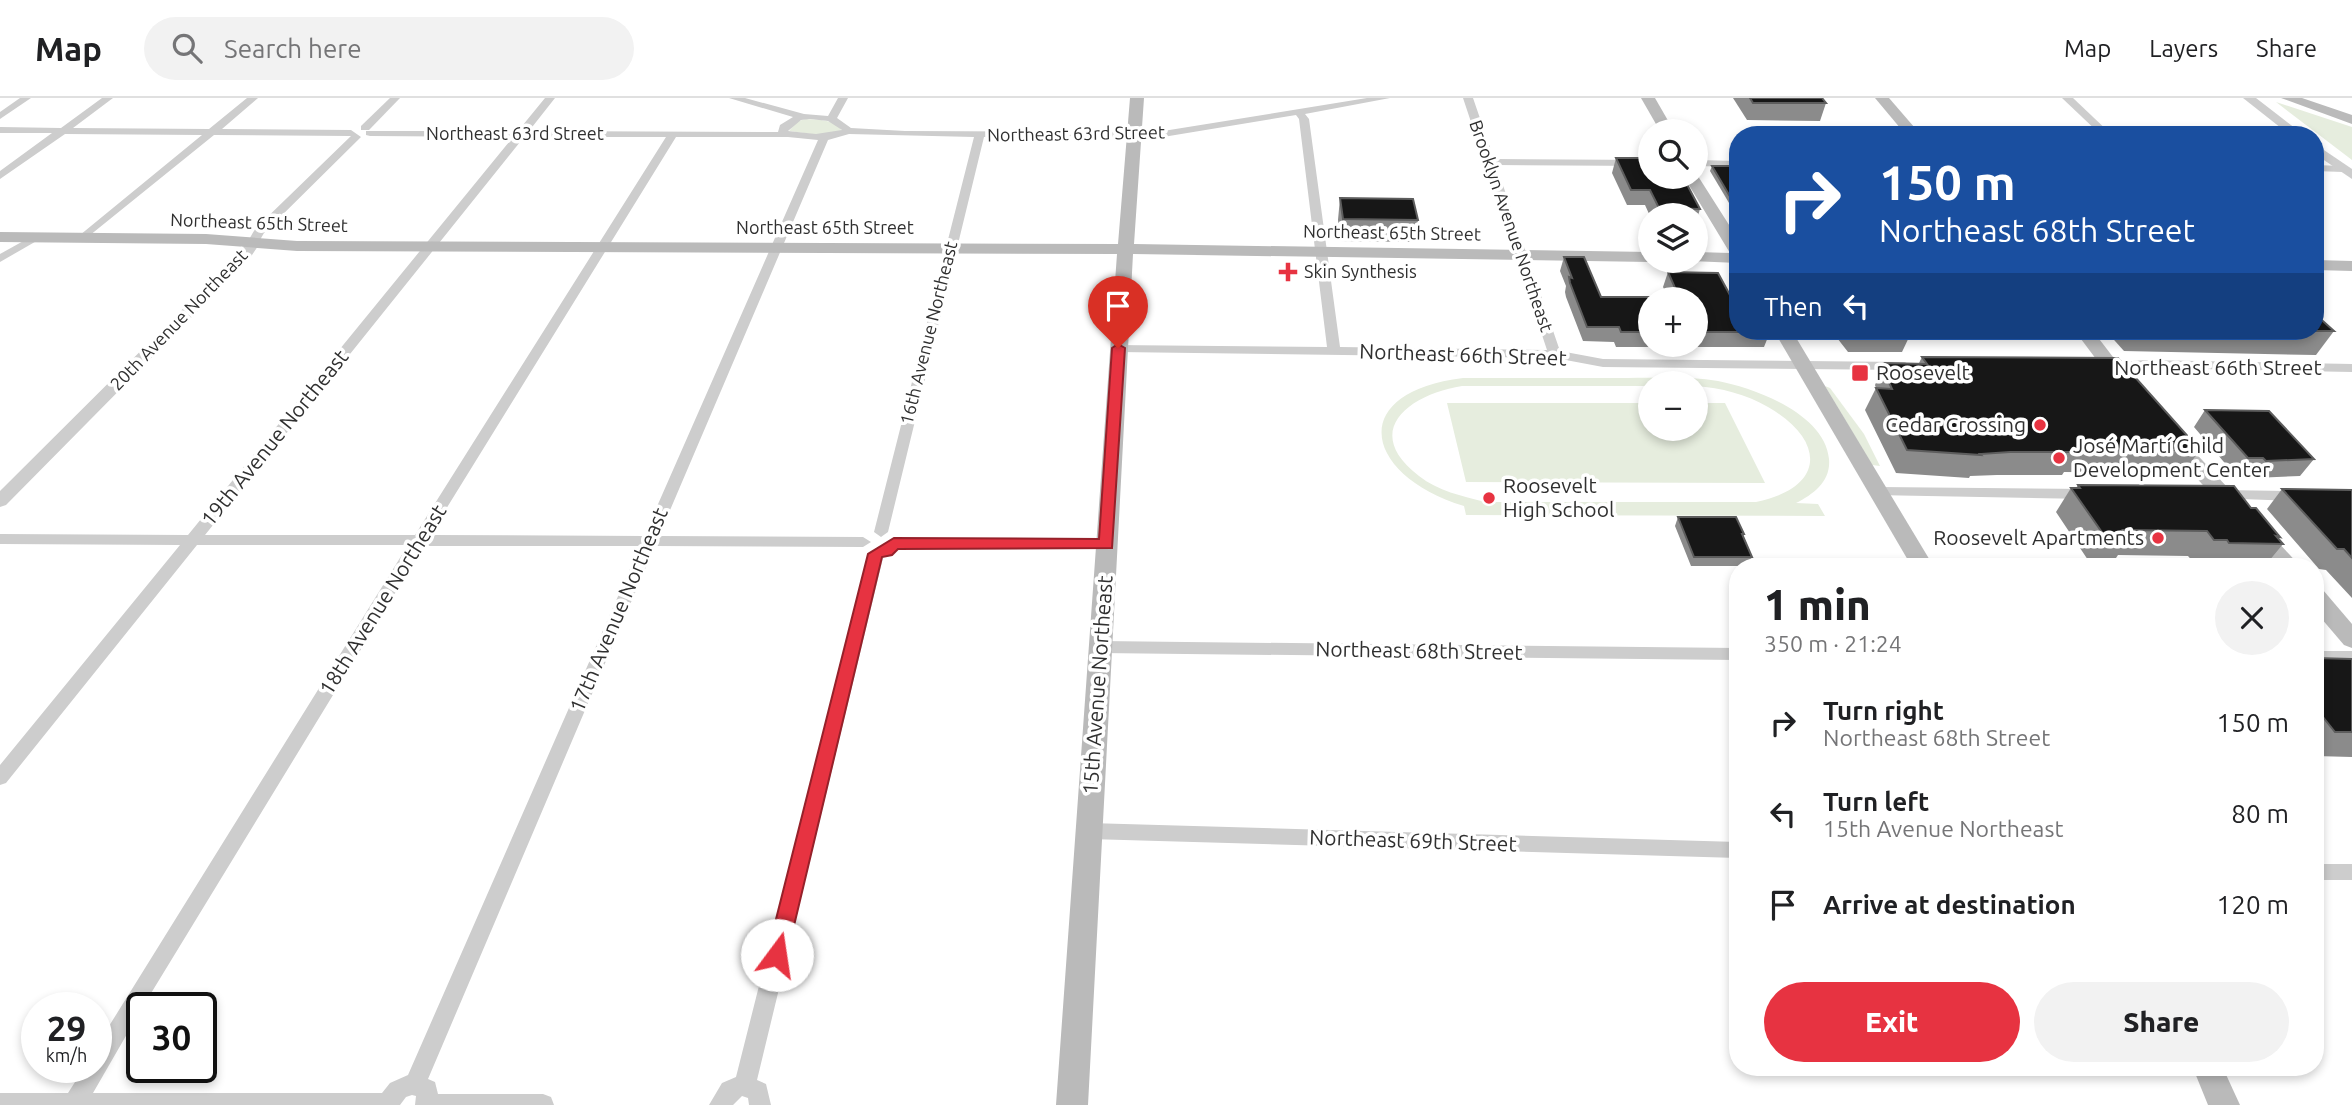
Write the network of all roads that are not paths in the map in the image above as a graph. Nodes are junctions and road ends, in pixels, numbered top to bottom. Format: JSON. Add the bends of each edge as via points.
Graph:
{"nodes":[{"id":1,"x":26,"y":98,"type":"edge"},
{"id":2,"x":108,"y":98,"type":"edge"},
{"id":3,"x":253,"y":98,"type":"edge"},
{"id":4,"x":395,"y":98,"type":"edge"},
{"id":5,"x":550,"y":98,"type":"edge"},
{"id":6,"x":734,"y":98,"type":"edge"},
{"id":7,"x":843,"y":98,"type":"edge"},
{"id":8,"x":1137,"y":98,"type":"edge"},
{"id":9,"x":1385,"y":98,"type":"edge"},
{"id":10,"x":1468,"y":98,"type":"edge"},
{"id":11,"x":1648,"y":98,"type":"edge"},
{"id":12,"x":1882,"y":98,"type":"edge"},
{"id":13,"x":2067,"y":98,"type":"edge"},
{"id":14,"x":2288,"y":98,"type":"edge"},
{"id":15,"x":2252,"y":99,"type":"edge"},
{"id":16,"x":1298,"y":113,"type":"junction"},
{"id":17,"x":0,"y":116,"type":"edge"},
{"id":18,"x":803,"y":117,"type":"junction"},
{"id":19,"x":831,"y":119,"type":"junction"},
{"id":20,"x":1660,"y":119,"type":"edge"},
{"id":21,"x":2352,"y":120,"type":"edge"},
{"id":22,"x":1906,"y":126,"type":"edge"},
{"id":23,"x":2097,"y":126,"type":"edge"},
{"id":24,"x":2286,"y":126,"type":"edge"},
{"id":25,"x":0,"y":130,"type":"edge"},
{"id":26,"x":63,"y":130,"type":"junction"},
{"id":27,"x":368,"y":131,"type":"junction"},
{"id":28,"x":848,"y":131,"type":"junction"},
{"id":29,"x":212,"y":132,"type":"junction"},
{"id":30,"x":521,"y":134,"type":"junction"},
{"id":31,"x":673,"y":134,"type":"junction"},
{"id":32,"x":353,"y":135,"type":"junction"},
{"id":33,"x":786,"y":135,"type":"junction"},
{"id":34,"x":981,"y":135,"type":"junction"},
{"id":35,"x":1134,"y":135,"type":"junction"},
{"id":36,"x":824,"y":138,"type":"junction"},
{"id":37,"x":2324,"y":155,"type":"edge"},
{"id":38,"x":1490,"y":162,"type":"junction"},
{"id":39,"x":1638,"y":163,"type":"edge"},
{"id":40,"x":1708,"y":163,"type":"edge"},
{"id":41,"x":1729,"y":163,"type":"edge"},
{"id":42,"x":2324,"y":169,"type":"edge"},
{"id":43,"x":2348,"y":172,"type":"edge"},
{"id":44,"x":0,"y":176,"type":"edge"},
{"id":45,"x":1699,"y":189,"type":"edge"},
{"id":46,"x":0,"y":237,"type":"edge"},
{"id":47,"x":36,"y":237,"type":"junction"},
{"id":48,"x":84,"y":237,"type":"junction"},
{"id":49,"x":1729,"y":241,"type":"edge"},
{"id":50,"x":253,"y":243,"type":"junction"},
{"id":51,"x":427,"y":247,"type":"junction"},
{"id":52,"x":601,"y":247,"type":"junction"},
{"id":53,"x":776,"y":247,"type":"junction"},
{"id":54,"x":950,"y":248,"type":"junction"},
{"id":55,"x":1126,"y":249,"type":"junction"},
{"id":56,"x":1322,"y":251,"type":"junction"},
{"id":57,"x":1520,"y":255,"type":"junction"},
{"id":58,"x":1729,"y":256,"type":"edge"},
{"id":59,"x":1638,"y":257,"type":"edge"},
{"id":60,"x":1708,"y":257,"type":"edge"},
{"id":61,"x":0,"y":259,"type":"edge"},
{"id":62,"x":2324,"y":265,"type":"edge"},
{"id":63,"x":2352,"y":266,"type":"edge"},
{"id":64,"x":1789,"y":340,"type":"edge"},
{"id":65,"x":2091,"y":340,"type":"edge"},
{"id":66,"x":1118,"y":348,"type":"junction"},
{"id":67,"x":1334,"y":351,"type":"junction"},
{"id":68,"x":1555,"y":354,"type":"junction"},
{"id":69,"x":1804,"y":365,"type":"junction"},
{"id":70,"x":1921,"y":367,"type":"edge"},
{"id":71,"x":2112,"y":367,"type":"junction"},
{"id":72,"x":2090,"y":368,"type":"edge"},
{"id":73,"x":2352,"y":368,"type":"edge"},
{"id":74,"x":2138,"y":400,"type":"edge"},
{"id":75,"x":2155,"y":419,"type":"edge"},
{"id":76,"x":1879,"y":492,"type":"junction"},
{"id":77,"x":2104,"y":494,"type":"edge"},
{"id":78,"x":2200,"y":495,"type":"edge"},
{"id":79,"x":2224,"y":495,"type":"junction"},
{"id":80,"x":2309,"y":496,"type":"edge"},
{"id":81,"x":0,"y":501,"type":"edge"},
{"id":82,"x":881,"y":532,"type":"junction"},
{"id":83,"x":0,"y":538,"type":"edge"},
{"id":84,"x":192,"y":540,"type":"junction"},
{"id":85,"x":419,"y":541,"type":"junction"},
{"id":86,"x":649,"y":542,"type":"junction"},
{"id":87,"x":894,"y":543,"type":"junction"},
{"id":88,"x":1107,"y":544,"type":"junction"},
{"id":89,"x":869,"y":548,"type":"junction"},
{"id":90,"x":1918,"y":558,"type":"edge"},
{"id":91,"x":2282,"y":558,"type":"edge"},
{"id":92,"x":2324,"y":606,"type":"edge"},
{"id":93,"x":2352,"y":639,"type":"edge"},
{"id":94,"x":1100,"y":647,"type":"junction"},
{"id":95,"x":1729,"y":654,"type":"edge"},
{"id":96,"x":2324,"y":657,"type":"edge"},
{"id":97,"x":2352,"y":657,"type":"edge"},
{"id":98,"x":0,"y":778,"type":"edge"},
{"id":99,"x":1089,"y":831,"type":"junction"},
{"id":100,"x":1729,"y":850,"type":"edge"},
{"id":101,"x":2324,"y":872,"type":"edge"},
{"id":102,"x":2352,"y":872,"type":"edge"},
{"id":103,"x":112,"y":1041,"type":"edge"},
{"id":104,"x":2211,"y":1076,"type":"edge"},
{"id":105,"x":86,"y":1083,"type":"edge"},
{"id":106,"x":415,"y":1084,"type":"junction"},
{"id":107,"x":745,"y":1085,"type":"junction"},
{"id":108,"x":0,"y":1104,"type":"edge"},
{"id":109,"x":386,"y":1104,"type":"edge"},
{"id":110,"x":73,"y":1105,"type":"edge"},
{"id":111,"x":426,"y":1105,"type":"edge"},
{"id":112,"x":542,"y":1105,"type":"edge"},
{"id":113,"x":720,"y":1105,"type":"edge"},
{"id":114,"x":760,"y":1105,"type":"edge"},
{"id":115,"x":1072,"y":1105,"type":"edge"},
{"id":116,"x":2224,"y":1105,"type":"edge"}],
"edges":[{"from":1,"to":17,"type":"street"},
{"from":2,"to":26,"type":"street"},
{"from":3,"to":29,"type":"street"},
{"from":4,"to":27,"type":"street"},
{"from":5,"to":30,"type":"street","name":"19th Avenue Northeast"},
{"from":6,"to":18,"type":"street"},
{"from":7,"to":19,"type":"street"},
{"from":8,"to":35,"type":"main road","name":"15th Avenue Northeast"},
{"from":9,"to":16,"type":"street","name":"Northeast 63rd Street"},
{"from":10,"to":38,"type":"street","name":"Brooklyn Avenue Northeast"},
{"from":11,"to":20,"type":"main road"},
{"from":12,"to":22,"type":"main road"},
{"from":13,"to":23,"type":"street"},
{"from":14,"to":21,"type":"main road"},
{"from":15,"to":24,"type":"street"},
{"from":16,"to":35,"type":"street","name":"Northeast 63rd Street"},
{"from":16,"to":56,"type":"street","via":[[1304,119]]},
{"from":18,"to":19,"type":"street"},
{"from":18,"to":33,"type":"street","via":[[784,127]]},
{"from":19,"to":28,"type":"street"},
{"from":25,"to":26,"type":"street"},
{"from":26,"to":29,"type":"street"},
{"from":26,"to":44,"type":"street"},
{"from":27,"to":30,"type":"street","name":"Northeast 63rd Street"},
{"from":27,"to":32,"type":"street"},
{"from":28,"to":34,"type":"street","name":"Northeast 63rd Street"},
{"from":28,"to":36,"type":"street","name":"Northeast 63rd Street"},
{"from":29,"to":32,"type":"street"},
{"from":29,"to":48,"type":"street"},
{"from":30,"to":31,"type":"street","name":"Northeast 63rd Street"},
{"from":30,"to":51,"type":"street","name":"19th Avenue Northeast"},
{"from":31,"to":33,"type":"street","name":"Northeast 63rd Street"},
{"from":31,"to":52,"type":"street","name":"18th Avenue Northeast"},
{"from":32,"to":50,"type":"street","name":"20th Avenue Northeast","via":[[259,231]]},
{"from":33,"to":36,"type":"street","name":"Northeast 63rd Street"},
{"from":34,"to":35,"type":"street","name":"Northeast 63rd Street"},
{"from":34,"to":54,"type":"street","name":"16th Avenue Northeast"},
{"from":35,"to":55,"type":"main road","name":"15th Avenue Northeast"},
{"from":36,"to":53,"type":"street","name":"17th Avenue Northeast"},
{"from":37,"to":43,"type":"street"},
{"from":38,"to":39,"type":"street"},
{"from":38,"to":57,"type":"street","name":"Brooklyn Avenue Northeast"},
{"from":40,"to":41,"type":"street"},
{"from":42,"to":43,"type":"street"},
{"from":45,"to":49,"type":"main road"},
{"from":46,"to":47,"type":"main road","name":"Northeast 65th Street"},
{"from":47,"to":48,"type":"main road","name":"Northeast 65th Street"},
{"from":47,"to":61,"type":"street"},
{"from":48,"to":50,"type":"main road","name":"Northeast 65th Street"},
{"from":50,"to":51,"type":"main road","name":"Northeast 65th Street"},
{"from":50,"to":81,"type":"street","name":"20th Avenue Northeast"},
{"from":51,"to":52,"type":"main road","name":"Northeast 65th Street"},
{"from":51,"to":84,"type":"street","name":"19th Avenue Northeast"},
{"from":52,"to":53,"type":"main road","name":"Northeast 65th Street"},
{"from":52,"to":85,"type":"street","name":"18th Avenue Northeast"},
{"from":53,"to":54,"type":"main road","name":"Northeast 65th Street"},
{"from":53,"to":86,"type":"street","name":"17th Avenue Northeast"},
{"from":54,"to":55,"type":"main road","name":"Northeast 65th Street"},
{"from":54,"to":82,"type":"street","name":"16th Avenue Northeast"},
{"from":55,"to":56,"type":"main road","name":"Northeast 65th Street"},
{"from":55,"to":66,"type":"main road","name":"15th Avenue Northeast"},
{"from":56,"to":57,"type":"main road","name":"Northeast 65th Street"},
{"from":56,"to":67,"type":"street"},
{"from":57,"to":59,"type":"main road","name":"Northeast 65th Street"},
{"from":57,"to":68,"type":"street","name":"Brooklyn Avenue Northeast"},
{"from":58,"to":60,"type":"main road"},
{"from":62,"to":63,"type":"main road"},
{"from":64,"to":69,"type":"main road"},
{"from":65,"to":71,"type":"main road"},
{"from":66,"to":67,"type":"street","name":"Northeast 66th Street"},
{"from":66,"to":88,"type":"main road","name":"15th Avenue Northeast"},
{"from":67,"to":68,"type":"street","name":"Northeast 66th Street"},
{"from":68,"to":69,"type":"street","name":"Northeast 66th Street","via":[[1603,363]]},
{"from":69,"to":70,"type":"street","name":"Northeast 66th Street"},
{"from":69,"to":76,"type":"main road"},
{"from":71,"to":72,"type":"street","name":"Northeast 66th Street"},
{"from":71,"to":73,"type":"street","name":"Northeast 66th Street"},
{"from":71,"to":74,"type":"main road"},
{"from":75,"to":79,"type":"main road"},
{"from":76,"to":77,"type":"street"},
{"from":76,"to":90,"type":"main road"},
{"from":78,"to":79,"type":"street"},
{"from":79,"to":80,"type":"street"},
{"from":79,"to":91,"type":"main road"},
{"from":82,"to":87,"type":"street","via":[[893,536]]},
{"from":82,"to":89,"type":"street","via":[[870,534]]},
{"from":83,"to":84,"type":"street"},
{"from":84,"to":85,"type":"street"},
{"from":84,"to":98,"type":"street","name":"19th Avenue Northeast"},
{"from":85,"to":86,"type":"street"},
{"from":85,"to":103,"type":"street","name":"18th Avenue Northeast"},
{"from":86,"to":89,"type":"street"},
{"from":86,"to":106,"type":"street","name":"17th Avenue Northeast"},
{"from":87,"to":88,"type":"street"},
{"from":87,"to":89,"type":"street","via":[[886,551]]},
{"from":88,"to":94,"type":"main road","name":"15th Avenue Northeast"},
{"from":89,"to":107,"type":"street"},
{"from":92,"to":93,"type":"main road"},
{"from":94,"to":95,"type":"street","name":"Northeast 68th Street"},
{"from":94,"to":99,"type":"main road","name":"15th Avenue Northeast"},
{"from":96,"to":97,"type":"street"},
{"from":99,"to":100,"type":"street","name":"Northeast 69th Street"},
{"from":99,"to":115,"type":"main road","name":"15th Avenue Northeast"},
{"from":101,"to":102,"type":"street"},
{"from":104,"to":116,"type":"main road"},
{"from":105,"to":110,"type":"street","name":"18th Avenue Northeast"},
{"from":106,"to":109,"type":"street","via":[[398,1090]]},
{"from":106,"to":111,"type":"street","via":[[427,1089]]},
{"from":107,"to":113,"type":"street","via":[[730,1090]]},
{"from":107,"to":114,"type":"street","via":[[758,1091]]},
{"from":108,"to":110,"type":"street"},
{"from":109,"to":110,"type":"street"},
{"from":111,"to":112,"type":"street"}]}
